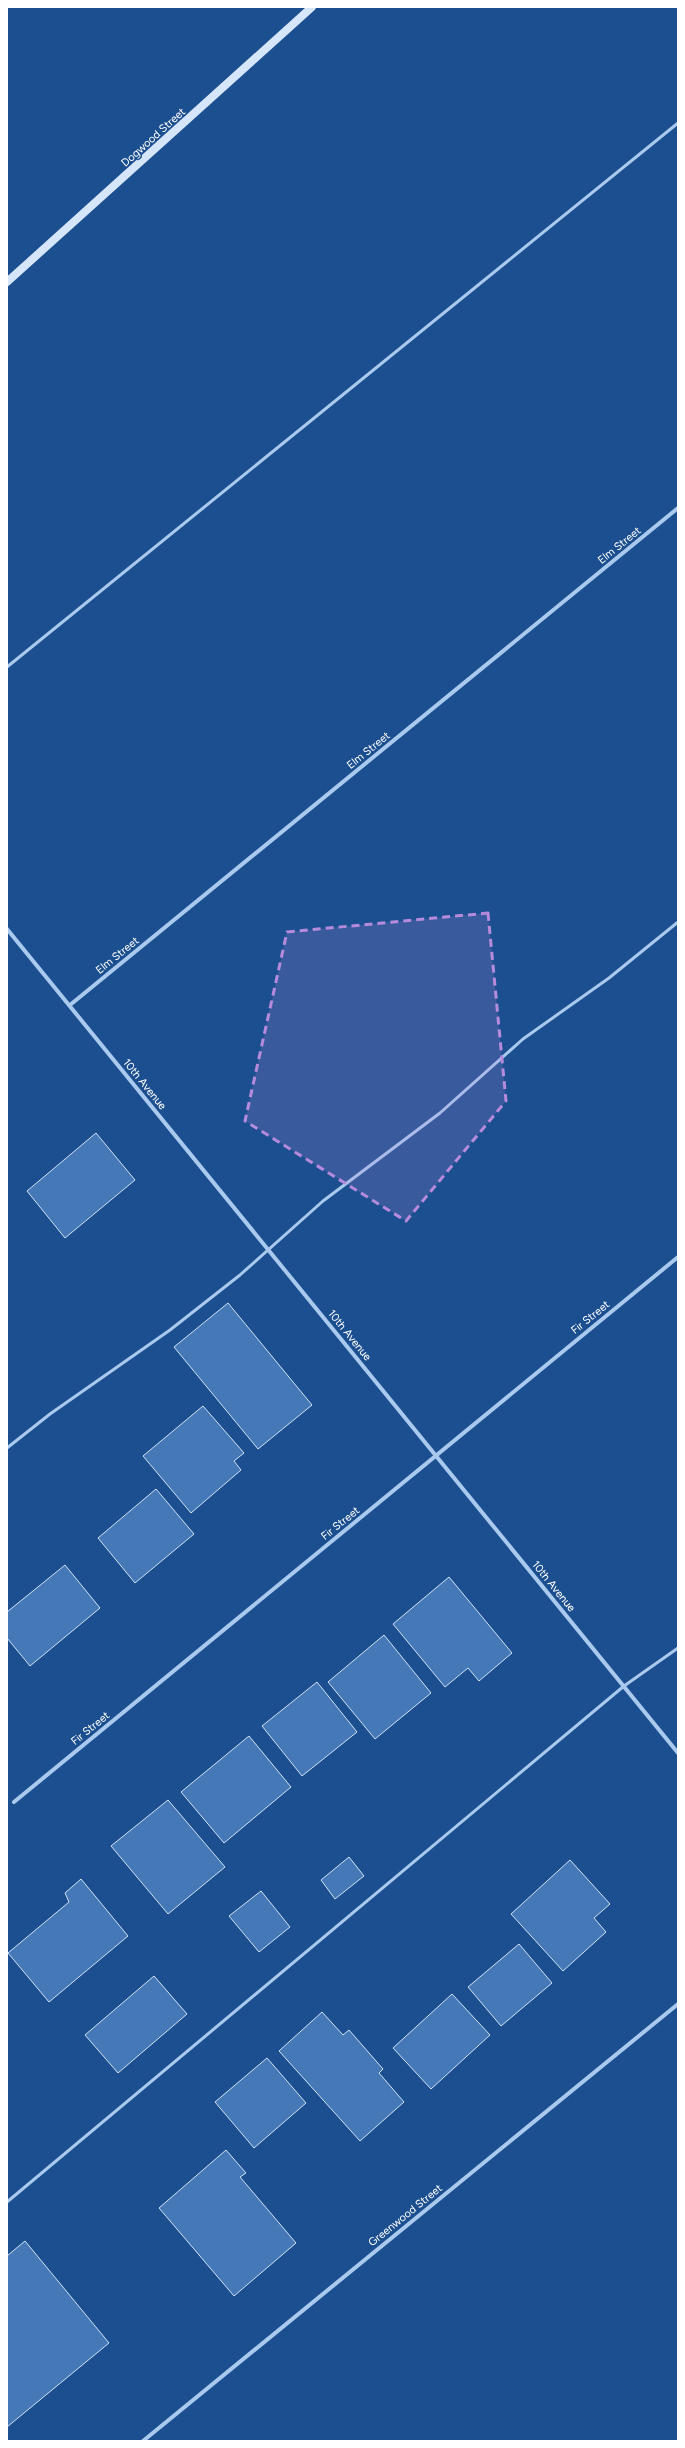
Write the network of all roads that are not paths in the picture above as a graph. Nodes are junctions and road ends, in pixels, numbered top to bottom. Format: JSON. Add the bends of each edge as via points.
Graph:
{"nodes":[{"id":1,"x":312,"y":7,"type":"edge"},
{"id":2,"x":678,"y":123,"type":"edge"},
{"id":3,"x":7,"y":282,"type":"edge"},
{"id":4,"x":678,"y":508,"type":"edge"},
{"id":5,"x":7,"y":667,"type":"edge"},
{"id":6,"x":678,"y":922,"type":"edge"},
{"id":7,"x":7,"y":929,"type":"edge"},
{"id":8,"x":70,"y":1005,"type":"junction"},
{"id":9,"x":269,"y":1249,"type":"junction"},
{"id":10,"x":678,"y":1257,"type":"edge"},
{"id":11,"x":7,"y":1448,"type":"edge"},
{"id":12,"x":436,"y":1456,"type":"junction"},
{"id":13,"x":678,"y":1648,"type":"edge"},
{"id":14,"x":624,"y":1686,"type":"junction"},
{"id":15,"x":678,"y":1753,"type":"edge"},
{"id":16,"x":14,"y":1802,"type":"dead end"},
{"id":17,"x":678,"y":2004,"type":"edge"},
{"id":18,"x":7,"y":2202,"type":"edge"},
{"id":19,"x":143,"y":2441,"type":"edge"}],
"edges":[{"from":1,"to":3,"type":"main road","name":"Dogwood Street"},
{"from":2,"to":5,"type":"lane"},
{"from":4,"to":8,"type":"street","name":"Elm Street"},
{"from":6,"to":9,"type":"lane","via":[[609,978],[523,1039],[440,1113],[323,1201]]},
{"from":7,"to":8,"type":"street","name":"10th Avenue"},
{"from":8,"to":9,"type":"street","name":"10th Avenue"},
{"from":9,"to":11,"type":"lane","via":[[170,1330],[50,1414]]},
{"from":9,"to":12,"type":"street","name":"10th Avenue"},
{"from":10,"to":12,"type":"street","name":"Fir Street"},
{"from":12,"to":14,"type":"street","name":"10th Avenue"},
{"from":12,"to":16,"type":"street","name":"Fir Street"},
{"from":13,"to":14,"type":"lane"},
{"from":14,"to":15,"type":"street","name":"10th Avenue"},
{"from":14,"to":18,"type":"lane"},
{"from":17,"to":19,"type":"street","name":"Greenwood Street"}]}
